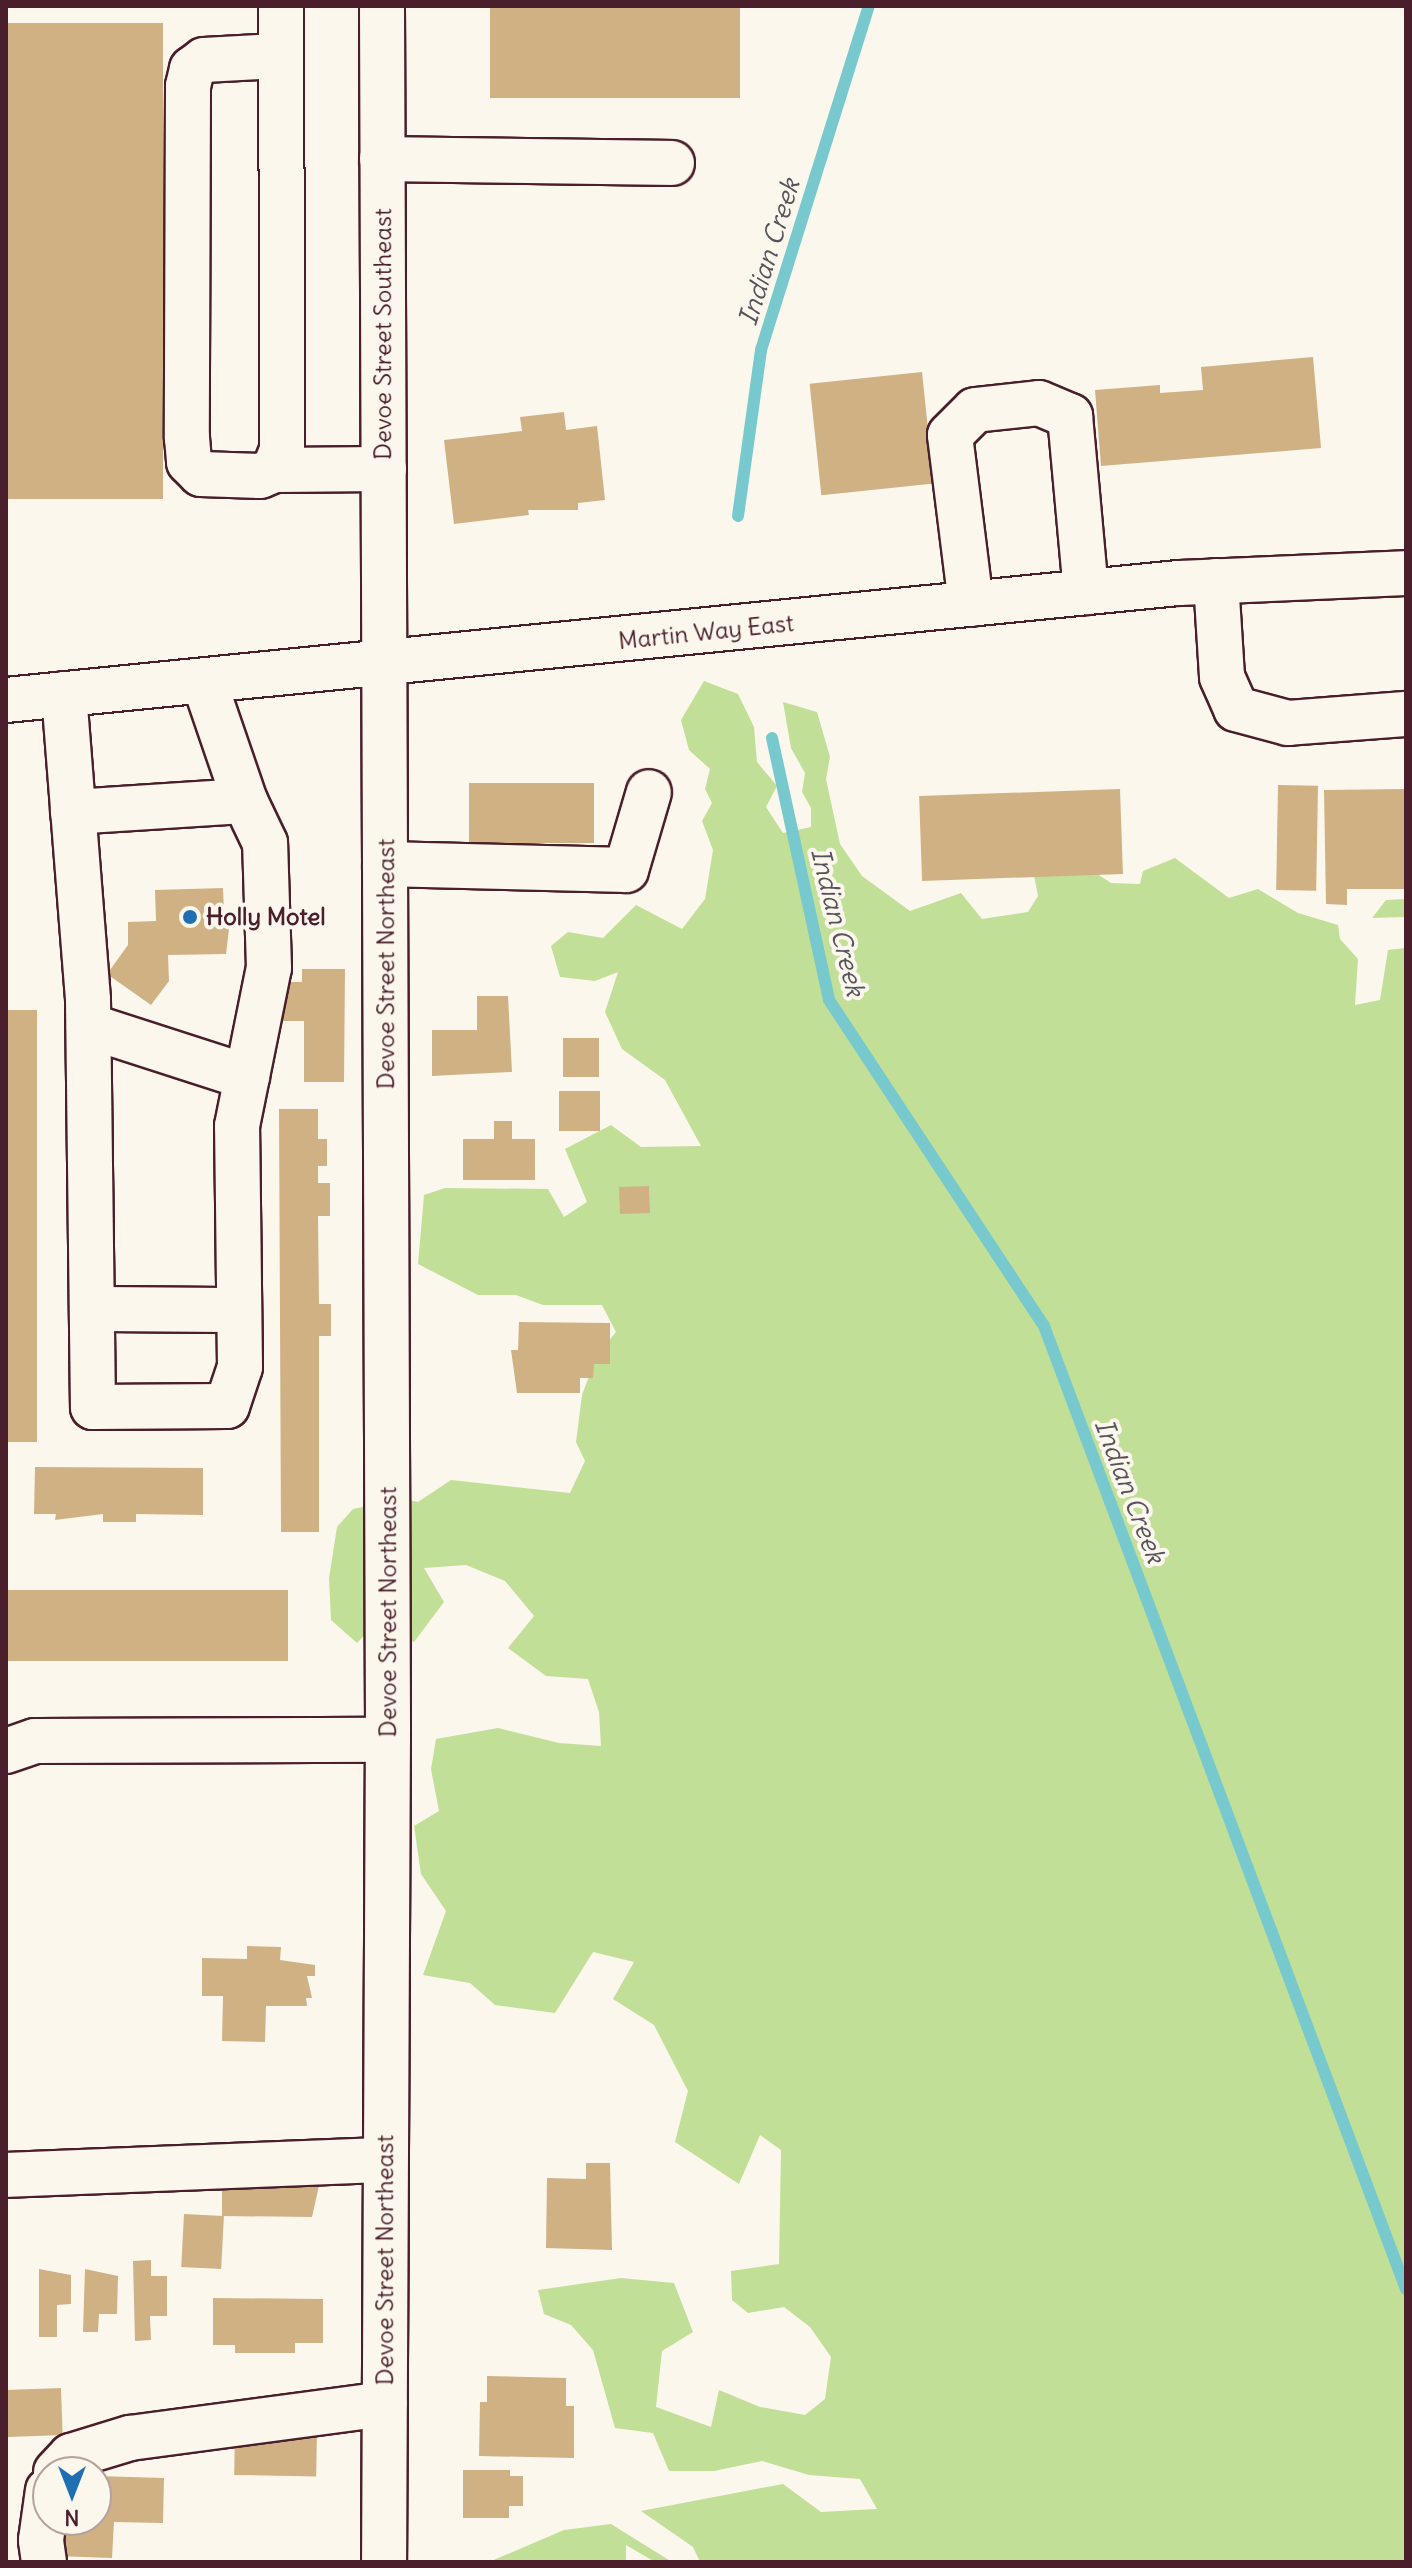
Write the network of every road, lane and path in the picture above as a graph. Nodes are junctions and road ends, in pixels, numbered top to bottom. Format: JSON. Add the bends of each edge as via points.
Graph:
{"nodes":[{"id":1,"x":281,"y":6,"type":"edge"},
{"id":2,"x":382,"y":6,"type":"edge"},
{"id":3,"x":277,"y":56,"type":"junction"},
{"id":4,"x":382,"y":159,"type":"junction"},
{"id":5,"x":672,"y":163,"type":"dead end"},
{"id":6,"x":384,"y":469,"type":"junction"},
{"id":7,"x":274,"y":470,"type":"junction"},
{"id":8,"x":1406,"y":573,"type":"edge"},
{"id":9,"x":1216,"y":581,"type":"junction"},
{"id":10,"x":1086,"y":592,"type":"junction"},
{"id":11,"x":971,"y":604,"type":"junction"},
{"id":12,"x":385,"y":662,"type":"junction"},
{"id":13,"x":204,"y":681,"type":"junction"},
{"id":14,"x":64,"y":694,"type":"junction"},
{"id":15,"x":6,"y":700,"type":"edge"},
{"id":16,"x":1406,"y":714,"type":"edge"},
{"id":17,"x":649,"y":792,"type":"dead end"},
{"id":18,"x":245,"y":801,"type":"junction"},
{"id":19,"x":73,"y":812,"type":"junction"},
{"id":20,"x":385,"y":864,"type":"junction"},
{"id":21,"x":89,"y":1026,"type":"junction"},
{"id":22,"x":247,"y":1077,"type":"junction"},
{"id":23,"x":92,"y":1309,"type":"junction"},
{"id":24,"x":236,"y":1310,"type":"junction"},
{"id":25,"x":388,"y":1740,"type":"junction"},
{"id":26,"x":6,"y":1751,"type":"edge"},
{"id":27,"x":384,"y":2160,"type":"junction"},
{"id":28,"x":6,"y":2175,"type":"edge"},
{"id":29,"x":385,"y":2404,"type":"junction"},
{"id":30,"x":71,"y":2456,"type":"edge"},
{"id":31,"x":42,"y":2536,"type":"edge"},
{"id":32,"x":44,"y":2562,"type":"edge"},
{"id":33,"x":384,"y":2562,"type":"edge"}],
"edges":[{"from":1,"to":3,"type":"street"},
{"from":2,"to":4,"type":"street","name":"Devoe Street Southeast"},
{"from":3,"to":7,"type":"street","via":[[282,450]]},
{"from":3,"to":7,"type":"street","via":[[204,60],[192,69],[188,86],[189,462],[201,474],[260,476]]},
{"from":4,"to":5,"type":"street"},
{"from":4,"to":6,"type":"street","name":"Devoe Street Southeast"},
{"from":6,"to":7,"type":"street"},
{"from":6,"to":12,"type":"street","name":"Devoe Street Southeast"},
{"from":8,"to":9,"type":"street","name":"Martin Way East"},
{"from":9,"to":10,"type":"street","name":"Martin Way East"},
{"from":9,"to":16,"type":"street","via":[[1222,677],[1236,709],[1288,723]]},
{"from":10,"to":11,"type":"street","name":"Martin Way East"},
{"from":10,"to":11,"type":"street","via":[[1070,416],[1039,403],[975,410],[950,435]]},
{"from":11,"to":12,"type":"street","name":"Martin Way East"},
{"from":12,"to":13,"type":"street","name":"Martin Way East"},
{"from":12,"to":20,"type":"street","name":"Devoe Street Northeast"},
{"from":13,"to":14,"type":"street","name":"Martin Way East"},
{"from":13,"to":18,"type":"street"},
{"from":14,"to":15,"type":"street","name":"Martin Way East"},
{"from":14,"to":19,"type":"street"},
{"from":17,"to":20,"type":"street","via":[[626,870]]},
{"from":18,"to":19,"type":"street"},
{"from":18,"to":22,"type":"street","via":[[265,843],[269,968]]},
{"from":19,"to":21,"type":"street"},
{"from":20,"to":25,"type":"street","name":"Devoe Street Northeast"},
{"from":21,"to":22,"type":"street"},
{"from":21,"to":23,"type":"street"},
{"from":22,"to":24,"type":"street","via":[[237,1126]]},
{"from":23,"to":24,"type":"street"},
{"from":23,"to":24,"type":"street","via":[[93,1407],[227,1406],[240,1367]]},
{"from":25,"to":26,"type":"street","via":[[35,1741]]},
{"from":25,"to":27,"type":"street","name":"Devoe Street Northeast"},
{"from":27,"to":28,"type":"street"},
{"from":27,"to":29,"type":"street","name":"Devoe Street Northeast"},
{"from":29,"to":30,"type":"street","via":[[130,2438]]},
{"from":29,"to":33,"type":"street","name":"Devoe Street Northeast"},
{"from":31,"to":32,"type":"street"}]}
